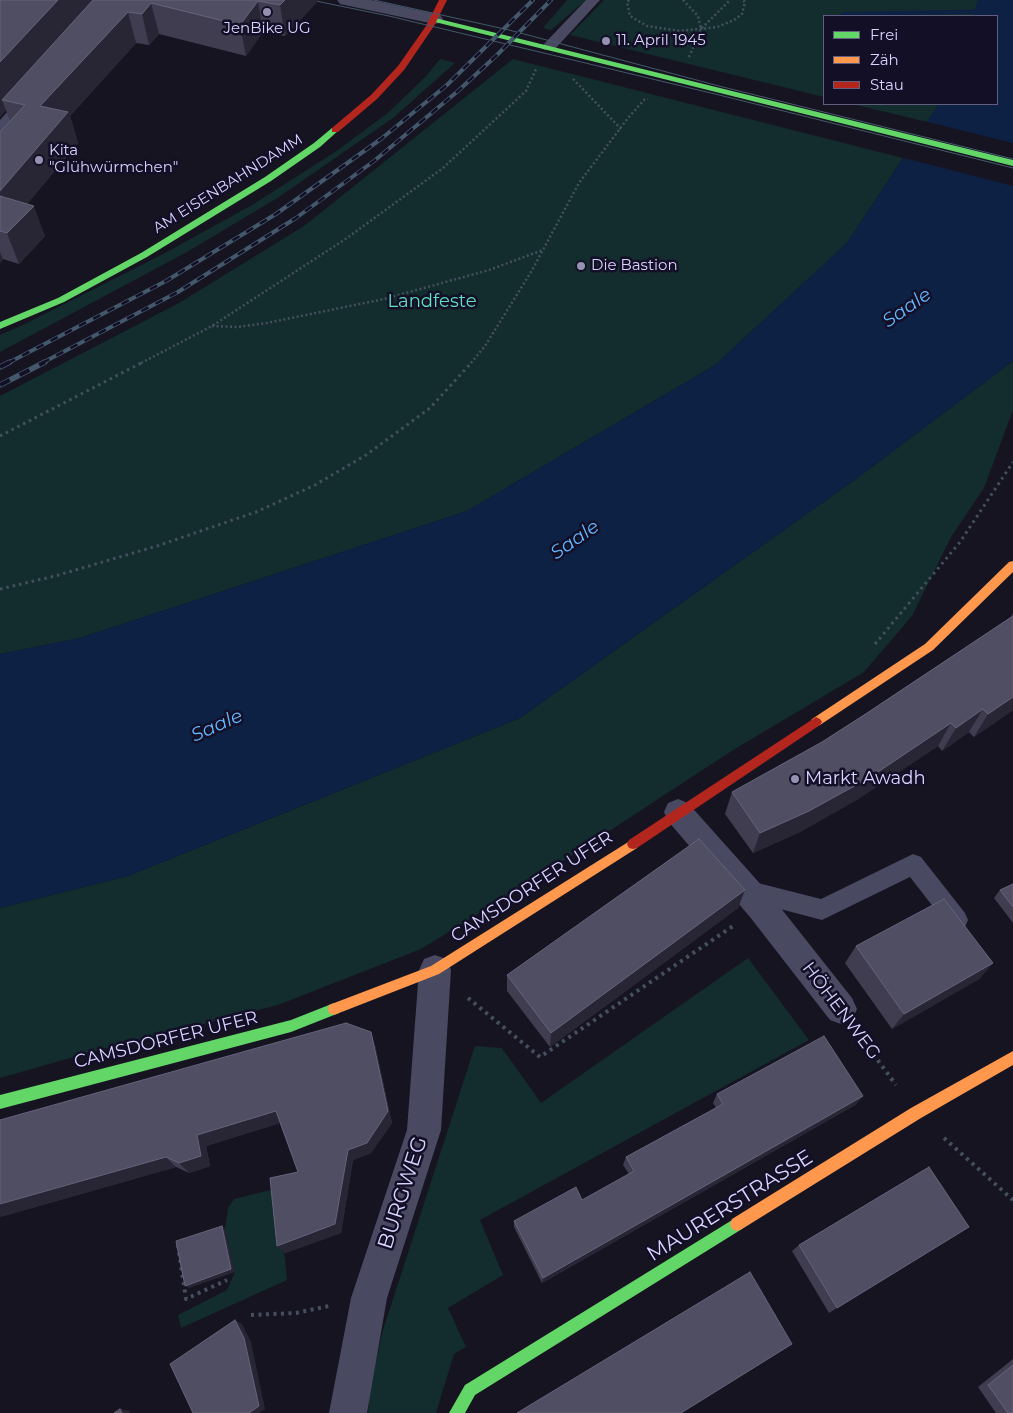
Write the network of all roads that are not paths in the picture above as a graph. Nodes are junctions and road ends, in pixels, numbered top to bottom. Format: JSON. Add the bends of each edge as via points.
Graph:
{"nodes":[{"id":1,"x":346,"y":0,"type":"edge"},
{"id":2,"x":443,"y":0,"type":"edge"},
{"id":3,"x":593,"y":0,"type":"edge"},
{"id":4,"x":434,"y":18,"type":"junction"},
{"id":5,"x":549,"y":47,"type":"junction"},
{"id":6,"x":44,"y":83,"type":"edge"},
{"id":7,"x":0,"y":132,"type":"edge"},
{"id":8,"x":1013,"y":163,"type":"edge"},
{"id":9,"x":0,"y":326,"type":"edge"},
{"id":10,"x":1013,"y":565,"type":"edge"},
{"id":11,"x":678,"y":812,"type":"junction"},
{"id":12,"x":754,"y":898,"type":"junction"},
{"id":13,"x":957,"y":920,"type":"edge"},
{"id":14,"x":436,"y":970,"type":"junction"},
{"id":15,"x":841,"y":1009,"type":"road end"},
{"id":16,"x":1013,"y":1058,"type":"edge"},
{"id":17,"x":0,"y":1102,"type":"edge"},
{"id":18,"x":348,"y":1413,"type":"edge"},
{"id":19,"x":457,"y":1413,"type":"edge"}],
"edges":[{"from":1,"to":4,"type":"street"},
{"from":2,"to":4,"type":"street","name":"AM EISENBAHNDAMM"},
{"from":3,"to":5,"type":"lane"},
{"from":4,"to":5,"type":"street"},
{"from":4,"to":9,"type":"street","name":"AM EISENBAHNDAMM","via":[[406,61],[374,97],[317,146],[260,185],[144,255],[61,300]]},
{"from":5,"to":8,"type":"street"},
{"from":6,"to":7,"type":"street"},
{"from":10,"to":11,"type":"street","name":"CAMSDORFER UFER","via":[[929,646],[801,734]]},
{"from":11,"to":12,"type":"street","name":"HÖHENWEG"},
{"from":11,"to":14,"type":"street","name":"CAMSDORFER UFER"},
{"from":12,"to":13,"type":"lane","via":[[822,910],[913,864]]},
{"from":12,"to":15,"type":"street","name":"HÖHENWEG"},
{"from":14,"to":17,"type":"street","name":"CAMSDORFER UFER","via":[[291,1026]]},
{"from":14,"to":18,"type":"street","name":"BURGWEG","via":[[424,1130],[369,1298]]},
{"from":16,"to":19,"type":"street","name":"MAURERSTRASSE","via":[[916,1113],[470,1390]]}]}
